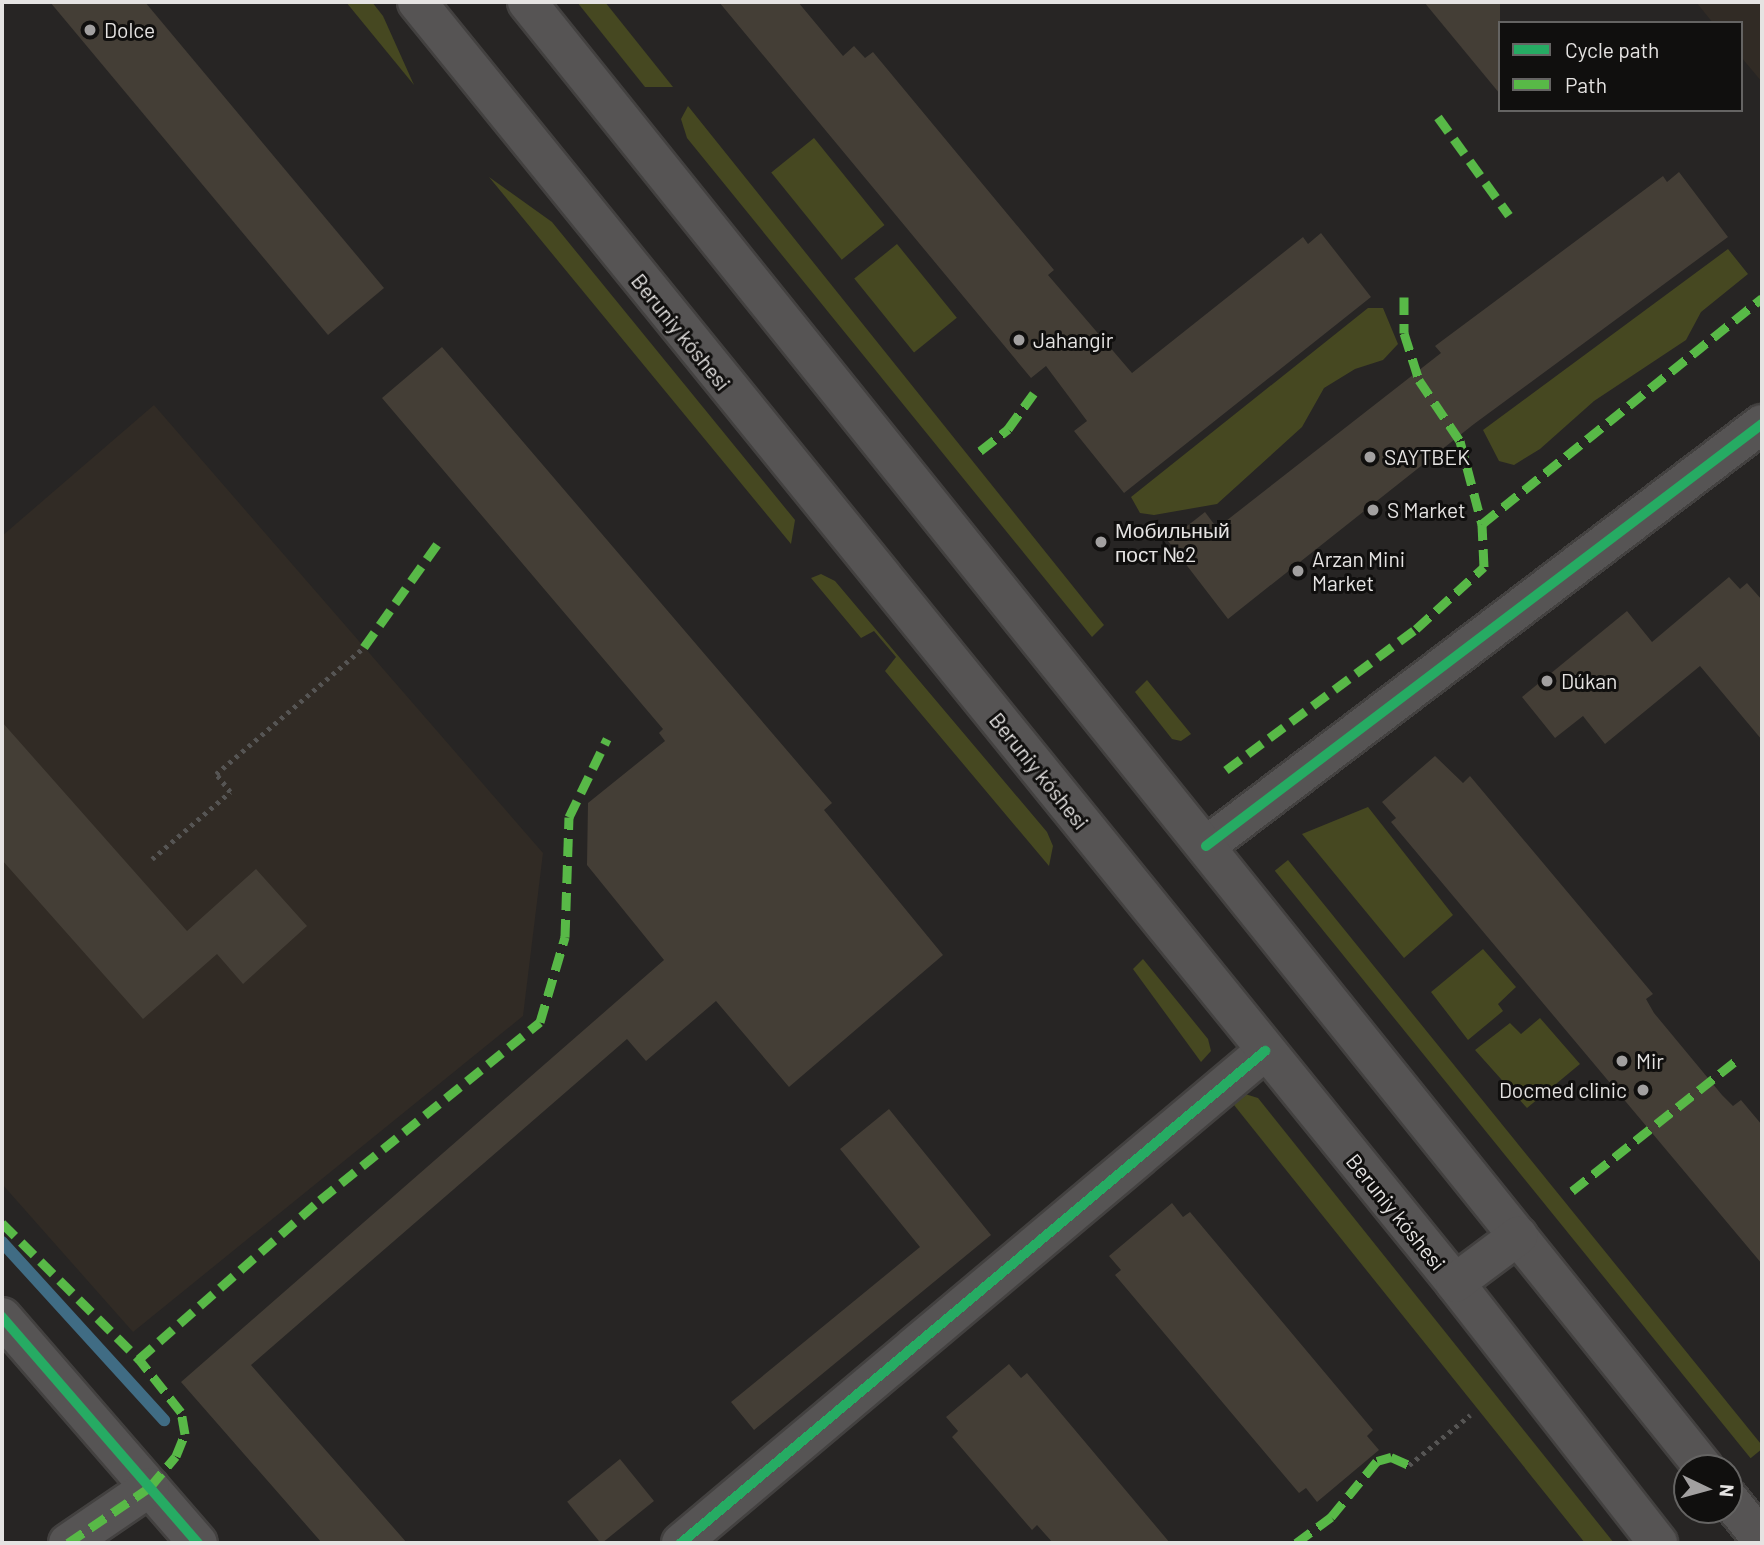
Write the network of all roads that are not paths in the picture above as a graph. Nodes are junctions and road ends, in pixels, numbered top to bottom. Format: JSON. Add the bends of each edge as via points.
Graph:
{"nodes":[{"id":1,"x":417,"y":2,"type":"edge"},
{"id":2,"x":527,"y":2,"type":"edge"},
{"id":3,"x":1762,"y":424,"type":"edge"},
{"id":4,"x":1206,"y":846,"type":"junction"},
{"id":5,"x":1265,"y":1051,"type":"junction"},
{"id":6,"x":1518,"y":1236,"type":"junction"},
{"id":7,"x":1455,"y":1283,"type":"junction"},
{"id":8,"x":2,"y":1317,"type":"edge"},
{"id":9,"x":1693,"y":1454,"type":"edge"},
{"id":10,"x":150,"y":1487,"type":"junction"},
{"id":11,"x":1743,"y":1516,"type":"edge"},
{"id":12,"x":1762,"y":1540,"type":"edge"},
{"id":13,"x":68,"y":1543,"type":"edge"},
{"id":14,"x":198,"y":1543,"type":"edge"},
{"id":15,"x":681,"y":1543,"type":"edge"},
{"id":16,"x":1658,"y":1543,"type":"edge"}],
"edges":[{"from":1,"to":5,"type":"main road","name":"Beruniy kóshesi"},
{"from":2,"to":4,"type":"main road"},
{"from":3,"to":4,"type":"main road"},
{"from":4,"to":6,"type":"main road"},
{"from":5,"to":7,"type":"main road","name":"Beruniy kóshesi"},
{"from":5,"to":15,"type":"main road"},
{"from":6,"to":7,"type":"main road"},
{"from":6,"to":9,"type":"main road"},
{"from":7,"to":16,"type":"main road","name":"Beruniy kóshesi"},
{"from":8,"to":10,"type":"main road"},
{"from":10,"to":13,"type":"main road"},
{"from":10,"to":14,"type":"main road"},
{"from":11,"to":12,"type":"main road"}]}
